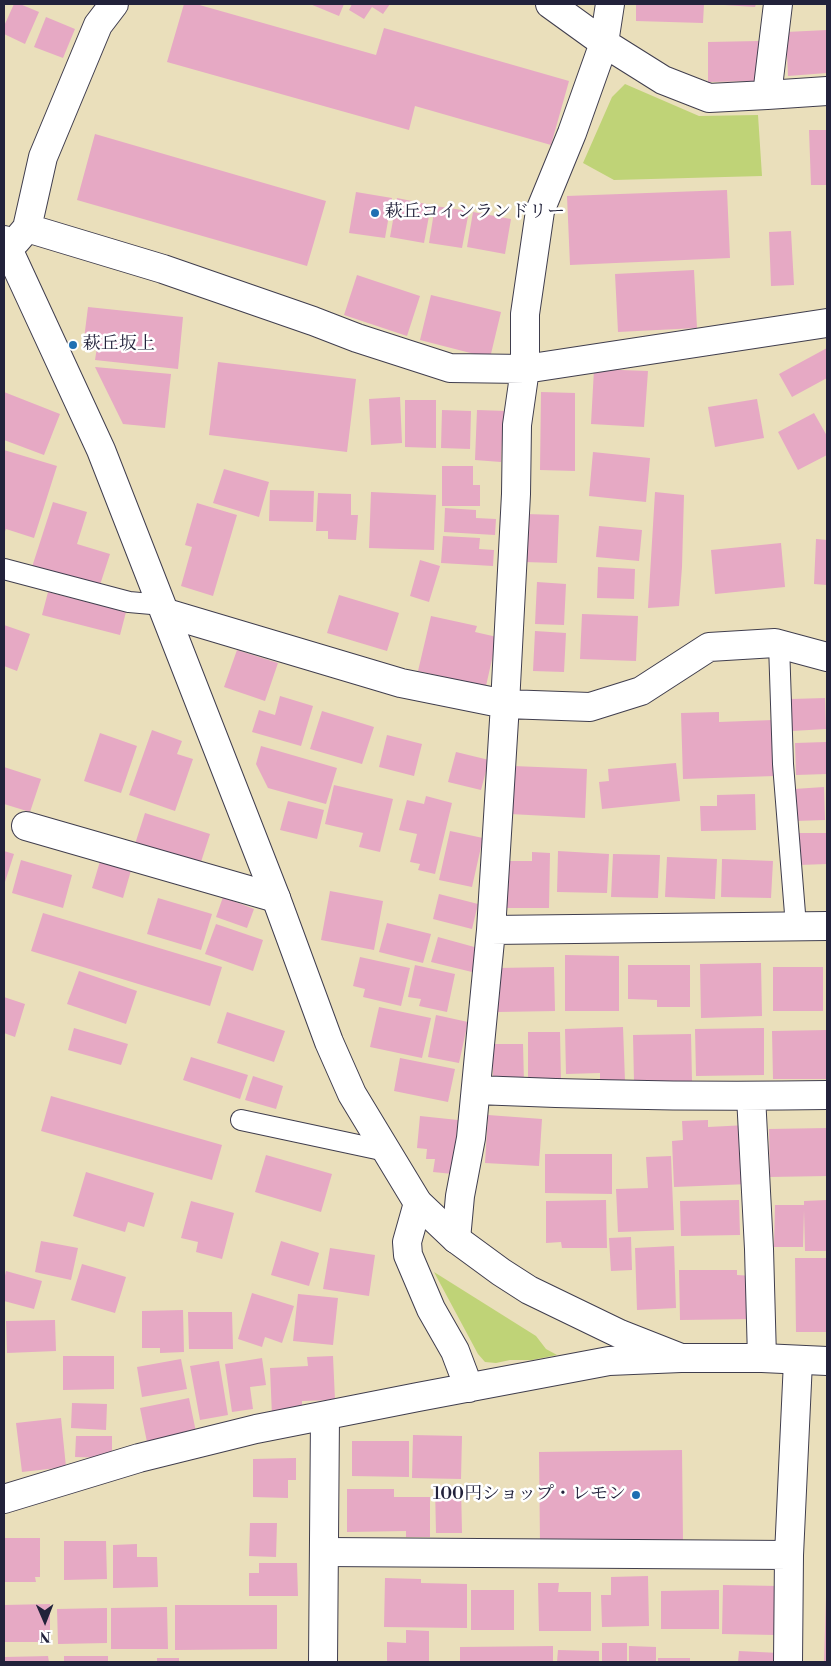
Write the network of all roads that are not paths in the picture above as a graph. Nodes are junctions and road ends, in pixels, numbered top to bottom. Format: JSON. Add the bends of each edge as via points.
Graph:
{"nodes":[{"id":1,"x":114,"y":4,"type":"edge"},
{"id":2,"x":550,"y":4,"type":"edge"},
{"id":3,"x":610,"y":4,"type":"edge"},
{"id":4,"x":778,"y":4,"type":"edge"},
{"id":5,"x":604,"y":43,"type":"junction"},
{"id":6,"x":827,"y":91,"type":"edge"},
{"id":7,"x":767,"y":95,"type":"junction"},
{"id":8,"x":11,"y":245,"type":"edge"},
{"id":9,"x":827,"y":323,"type":"edge"},
{"id":10,"x":524,"y":369,"type":"junction"},
{"id":11,"x":4,"y":569,"type":"edge"},
{"id":12,"x":164,"y":609,"type":"junction"},
{"id":13,"x":779,"y":644,"type":"junction"},
{"id":14,"x":827,"y":658,"type":"edge"},
{"id":15,"x":505,"y":704,"type":"junction"},
{"id":16,"x":26,"y":826,"type":"dead end"},
{"id":17,"x":276,"y":898,"type":"junction"},
{"id":18,"x":796,"y":926,"type":"junction"},
{"id":19,"x":827,"y":926,"type":"edge"},
{"id":20,"x":491,"y":930,"type":"junction"},
{"id":21,"x":476,"y":1090,"type":"junction"},
{"id":22,"x":827,"y":1095,"type":"edge"},
{"id":23,"x":751,"y":1096,"type":"junction"},
{"id":24,"x":241,"y":1120,"type":"dead end"},
{"id":25,"x":386,"y":1152,"type":"junction"},
{"id":26,"x":418,"y":1202,"type":"junction"},
{"id":27,"x":456,"y":1239,"type":"junction"},
{"id":28,"x":594,"y":1322,"type":"junction"},
{"id":29,"x":682,"y":1358,"type":"junction"},
{"id":30,"x":762,"y":1358,"type":"junction"},
{"id":31,"x":609,"y":1361,"type":"junction"},
{"id":32,"x":798,"y":1361,"type":"junction"},
{"id":33,"x":827,"y":1361,"type":"edge"},
{"id":34,"x":469,"y":1388,"type":"junction"},
{"id":35,"x":326,"y":1416,"type":"junction"},
{"id":36,"x":5,"y":1494,"type":"edge"},
{"id":37,"x":325,"y":1552,"type":"junction"},
{"id":38,"x":789,"y":1555,"type":"junction"},
{"id":39,"x":323,"y":1662,"type":"edge"},
{"id":40,"x":788,"y":1662,"type":"edge"}],
"edges":[{"from":1,"to":8,"type":"street","via":[[98,25],[43,157]]},
{"from":2,"to":5,"type":"street"},
{"from":3,"to":5,"type":"street"},
{"from":4,"to":7,"type":"street"},
{"from":5,"to":7,"type":"street","via":[[663,80],[709,98]]},
{"from":5,"to":10,"type":"street","via":[[540,211],[525,314]]},
{"from":6,"to":7,"type":"street"},
{"from":8,"to":10,"type":"street","via":[[163,269],[450,368]]},
{"from":8,"to":12,"type":"street","via":[[91,424]]},
{"from":9,"to":10,"type":"street"},
{"from":10,"to":15,"type":"street","via":[[517,425]]},
{"from":11,"to":12,"type":"lane"},
{"from":12,"to":15,"type":"street","via":[[401,683]]},
{"from":12,"to":17,"type":"street"},
{"from":13,"to":14,"type":"street"},
{"from":13,"to":15,"type":"street","via":[[710,647],[642,691],[590,707]]},
{"from":13,"to":18,"type":"lane","via":[[783,764]]},
{"from":15,"to":20,"type":"street"},
{"from":16,"to":17,"type":"street"},
{"from":17,"to":25,"type":"street","via":[[329,1042],[352,1094]]},
{"from":18,"to":19,"type":"street"},
{"from":18,"to":20,"type":"street"},
{"from":20,"to":21,"type":"street"},
{"from":21,"to":23,"type":"street"},
{"from":21,"to":27,"type":"street"},
{"from":22,"to":23,"type":"street"},
{"from":23,"to":30,"type":"street"},
{"from":24,"to":25,"type":"lane"},
{"from":25,"to":26,"type":"street"},
{"from":26,"to":27,"type":"street"},
{"from":26,"to":34,"type":"street","via":[[407,1242],[408,1255],[431,1309],[455,1351]]},
{"from":27,"to":28,"type":"street","via":[[530,1290]]},
{"from":28,"to":29,"type":"street"},
{"from":28,"to":31,"type":"street","via":[[615,1341],[615,1352]]},
{"from":29,"to":30,"type":"street"},
{"from":29,"to":31,"type":"street"},
{"from":30,"to":32,"type":"street"},
{"from":31,"to":34,"type":"street"},
{"from":32,"to":33,"type":"street"},
{"from":32,"to":38,"type":"street"},
{"from":34,"to":35,"type":"street"},
{"from":35,"to":36,"type":"street","via":[[139,1458]]},
{"from":35,"to":37,"type":"street"},
{"from":37,"to":38,"type":"street"},
{"from":37,"to":39,"type":"street"},
{"from":38,"to":40,"type":"street"}]}
